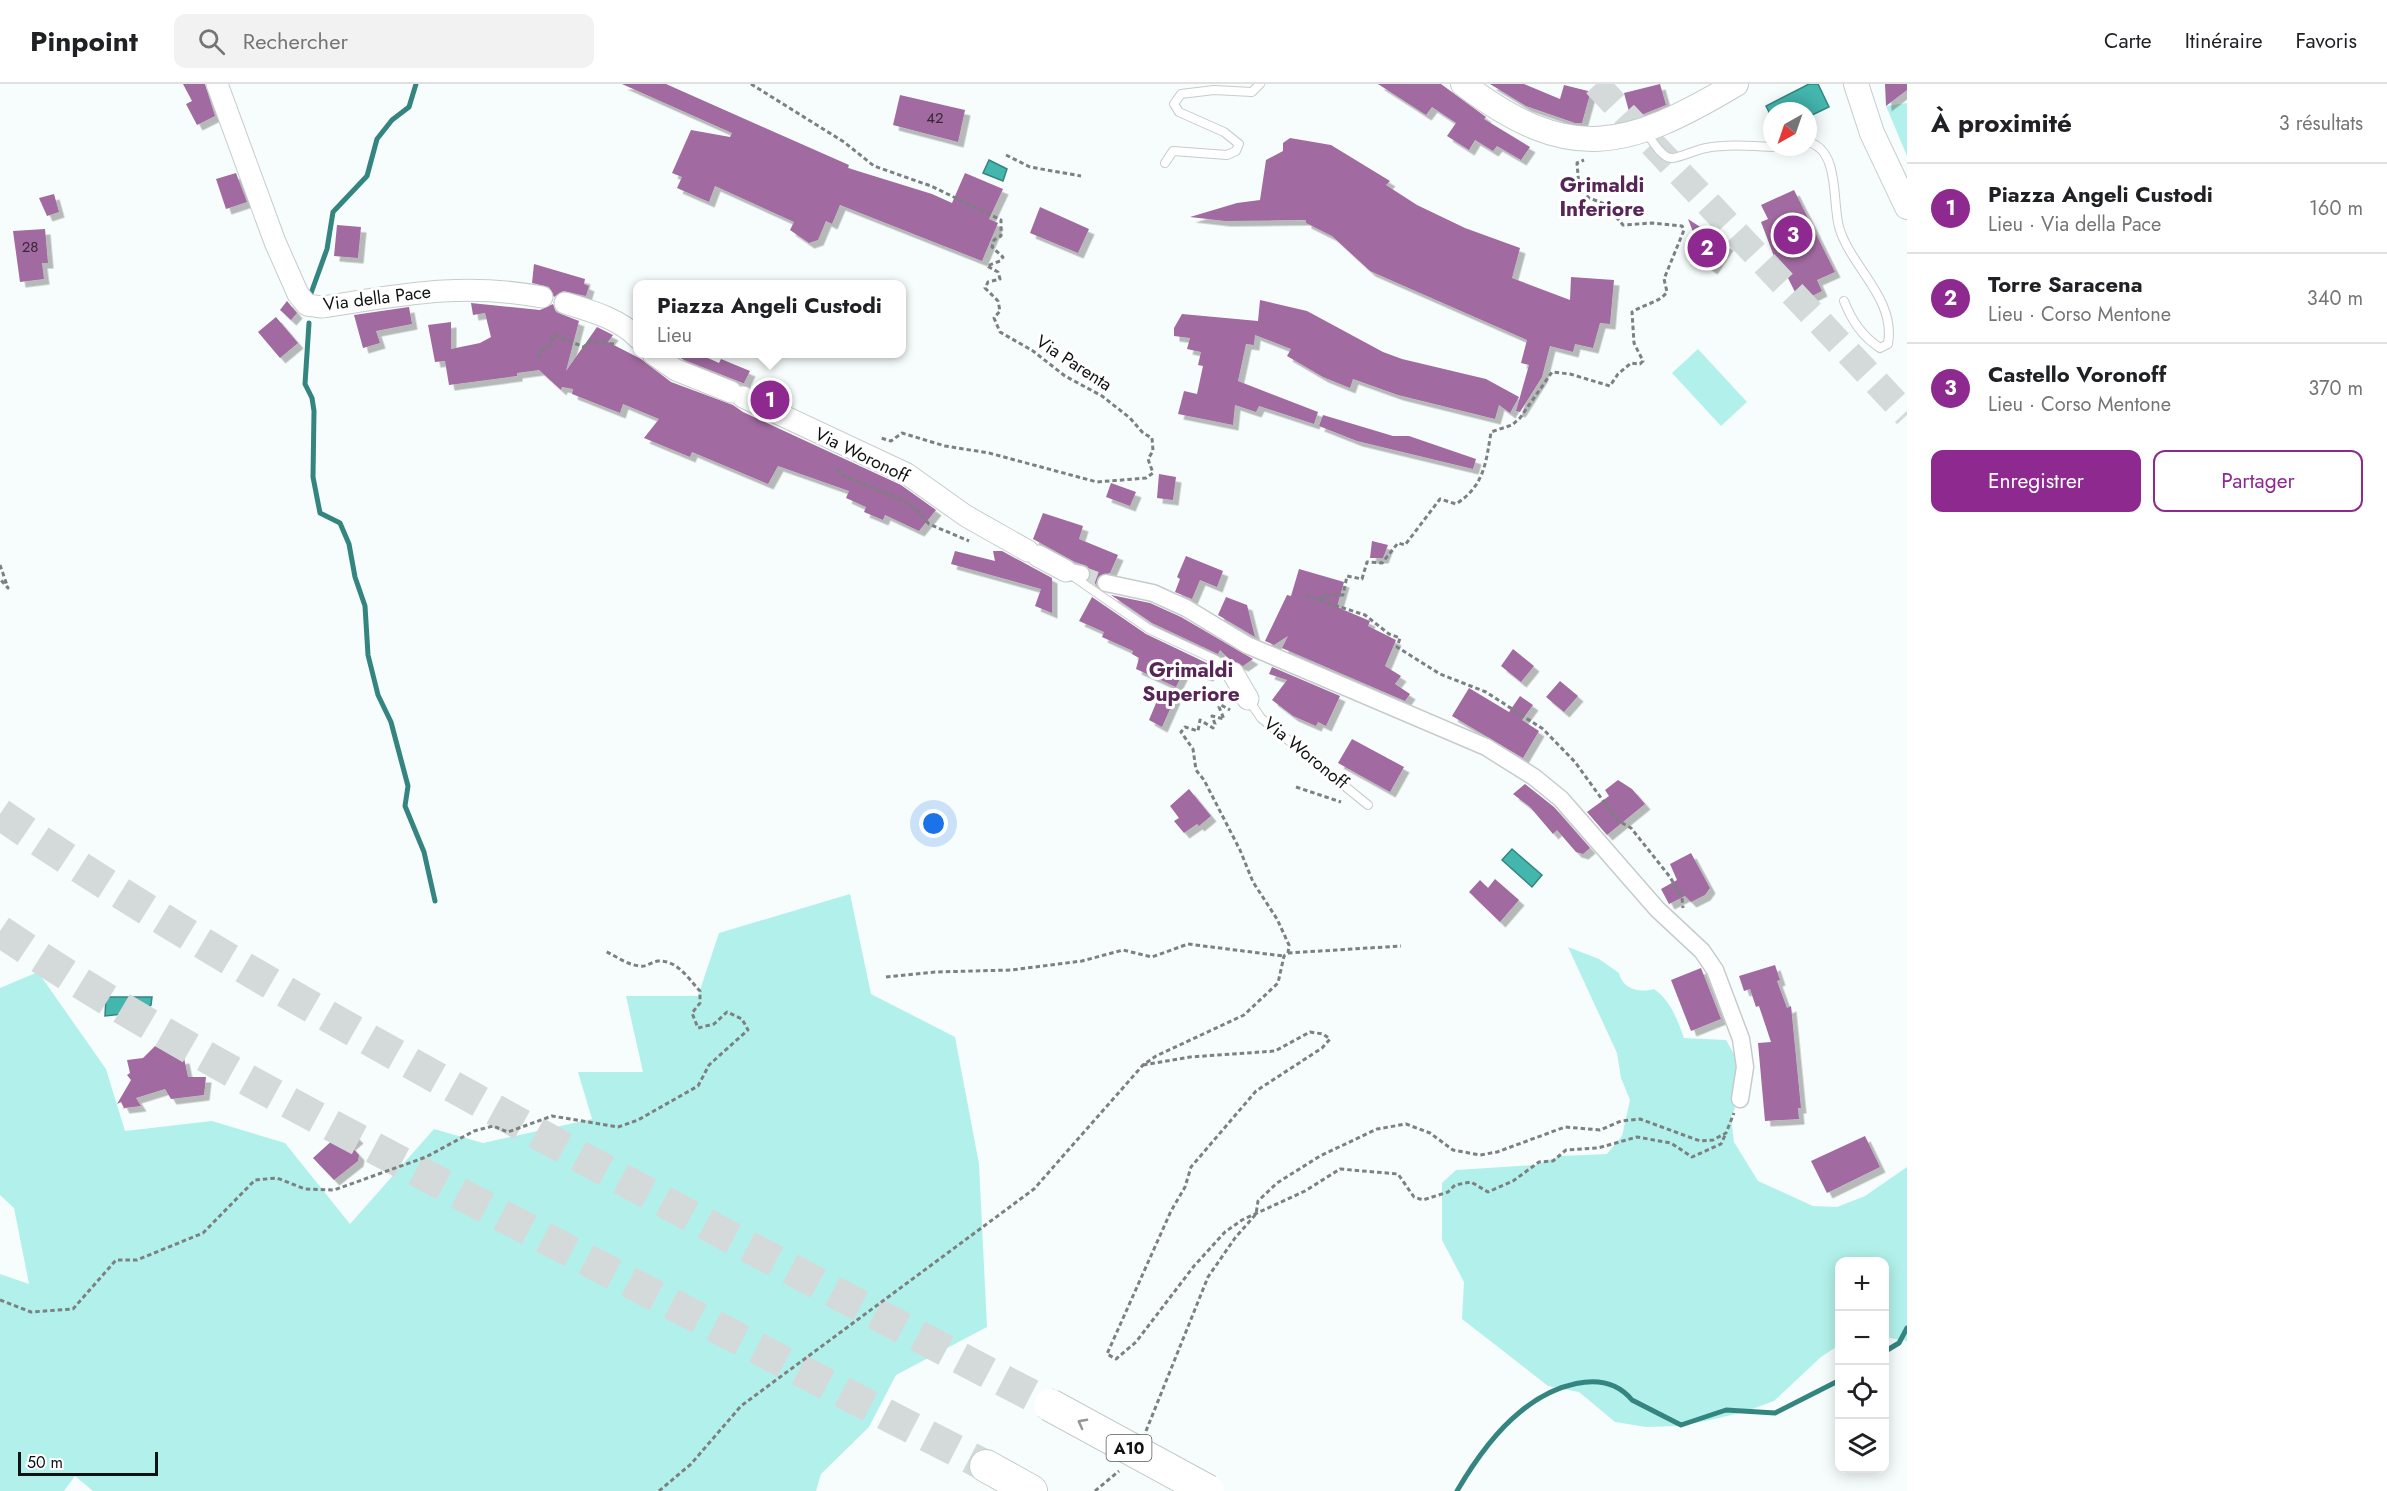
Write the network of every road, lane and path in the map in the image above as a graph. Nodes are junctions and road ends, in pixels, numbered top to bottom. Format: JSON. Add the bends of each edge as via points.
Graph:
{"nodes":[{"id":1,"x":217,"y":84,"type":"edge"},
{"id":2,"x":751,"y":84,"type":"edge"},
{"id":3,"x":1260,"y":84,"type":"edge"},
{"id":4,"x":1463,"y":84,"type":"edge"},
{"id":5,"x":1736,"y":84,"type":"edge"},
{"id":6,"x":1856,"y":84,"type":"edge"},
{"id":7,"x":1646,"y":131,"type":"junction"},
{"id":8,"x":1597,"y":139,"type":"junction"},
{"id":9,"x":1817,"y":145,"type":"edge"},
{"id":10,"x":1763,"y":147,"type":"edge"},
{"id":11,"x":1006,"y":155,"type":"dead end"},
{"id":12,"x":1165,"y":163,"type":"dead end"},
{"id":13,"x":1081,"y":176,"type":"dead end"},
{"id":14,"x":1907,"y":207,"type":"edge"},
{"id":15,"x":542,"y":297,"type":"dead end"},
{"id":16,"x":1844,"y":301,"type":"dead end"},
{"id":17,"x":565,"y":303,"type":"dead end"},
{"id":18,"x":630,"y":342,"type":"edge"},
{"id":19,"x":538,"y":358,"type":"dead end"},
{"id":20,"x":659,"y":358,"type":"edge"},
{"id":21,"x":873,"y":436,"type":"dead end"},
{"id":22,"x":838,"y":469,"type":"dead end"},
{"id":23,"x":996,"y":535,"type":"junction"},
{"id":24,"x":0,"y":565,"type":"edge"},
{"id":25,"x":1074,"y":573,"type":"joint"},
{"id":26,"x":0,"y":579,"type":"edge"},
{"id":27,"x":1106,"y":583,"type":"tunnel mouth"},
{"id":28,"x":1321,"y":600,"type":"dead end"},
{"id":29,"x":1233,"y":673,"type":"joint"},
{"id":30,"x":1248,"y":699,"type":"junction"},
{"id":31,"x":1296,"y":787,"type":"dead end"},
{"id":32,"x":1368,"y":805,"type":"joint"},
{"id":33,"x":1401,"y":946,"type":"dead end"},
{"id":34,"x":604,"y":951,"type":"dead end"},
{"id":35,"x":1288,"y":953,"type":"junction"},
{"id":36,"x":1284,"y":956,"type":"junction"},
{"id":37,"x":886,"y":977,"type":"dead end"},
{"id":38,"x":1143,"y":1065,"type":"junction"},
{"id":39,"x":1740,"y":1099,"type":"joint"},
{"id":40,"x":1726,"y":1133,"type":"junction"},
{"id":41,"x":1256,"y":1214,"type":"junction"},
{"id":42,"x":0,"y":1300,"type":"edge"},
{"id":43,"x":1050,"y":1406,"type":"tunnel mouth"},
{"id":44,"x":1141,"y":1440,"type":"dead end"},
{"id":45,"x":1124,"y":1465,"type":"dead end"},
{"id":46,"x":986,"y":1467,"type":"tunnel mouth"},
{"id":47,"x":659,"y":1491,"type":"edge"},
{"id":48,"x":1031,"y":1491,"type":"edge"},
{"id":49,"x":1095,"y":1491,"type":"edge"},
{"id":50,"x":1208,"y":1491,"type":"edge"}],
"edges":[{"from":1,"to":15,"type":"street","name":"Via della Pace","via":[[275,242],[298,294],[307,304],[322,308],[448,289]]},
{"from":2,"to":21,"type":"path","name":"Via Parenta","via":[[844,142],[874,166],[931,186],[1001,220],[1001,236],[992,247],[1003,257],[987,266],[998,272],[1000,279],[988,282],[986,288],[998,301],[1000,311],[994,318],[1000,332],[1102,396],[1152,438],[1153,451],[1148,459],[1153,472],[1146,478],[1097,482],[902,433],[891,441]]},
{"from":3,"to":12,"type":"lane","via":[[1252,92],[1214,90],[1181,94],[1174,104],[1179,111],[1224,132],[1239,144],[1236,151],[1227,155],[1173,151]]},
{"from":4,"to":8,"type":"main road","via":[[1523,123],[1566,137]]},
{"from":5,"to":7,"type":"main road"},
{"from":6,"to":14,"type":"main road","via":[[1872,133]]},
{"from":7,"to":8,"type":"main road"},
{"from":7,"to":10,"type":"lane","via":[[1658,148],[1674,159],[1708,147]]},
{"from":8,"to":28,"type":"path","via":[[1588,159],[1577,163],[1579,187],[1589,198],[1605,204],[1623,225],[1652,223],[1682,226],[1684,230],[1664,279],[1667,292],[1661,299],[1632,312],[1634,343],[1643,361],[1630,363],[1610,386],[1552,372],[1520,418],[1491,432],[1484,472],[1469,495],[1456,504],[1440,499],[1405,545],[1398,543],[1391,548],[1382,563],[1367,562],[1362,579],[1347,576],[1343,595],[1323,595]]},
{"from":9,"to":16,"type":"lane","via":[[1828,155],[1840,229],[1878,294],[1891,329],[1888,344],[1880,348],[1866,338]]},
{"from":11,"to":13,"type":"path","via":[[1030,167]]},
{"from":17,"to":18,"type":"street","via":[[618,323]]},
{"from":18,"to":19,"type":"path","via":[[590,340],[584,347],[554,335]]},
{"from":20,"to":23,"type":"street","name":"Via Woronoff","via":[[676,370],[907,474]]},
{"from":22,"to":23,"type":"path","via":[[840,474],[904,501],[929,524],[958,539],[979,544],[993,540]]},
{"from":23,"to":25,"type":"street","name":"Via Woronoff"},
{"from":24,"to":26,"type":"path","via":[[8,588]]},
{"from":25,"to":29,"type":"lane","name":"Via Woronoff","via":[[1149,629],[1216,660]]},
{"from":27,"to":39,"type":"street","via":[[1152,593],[1247,645],[1486,747],[1534,777],[1561,799],[1658,909],[1702,951],[1715,970],[1741,1039],[1745,1067]]},
{"from":29,"to":30,"type":"street","name":"Via Woronoff"},
{"from":30,"to":32,"type":"lane","name":"Via Woronoff","via":[[1261,718]]},
{"from":30,"to":35,"type":"path","via":[[1229,691],[1232,710],[1224,705],[1219,707],[1224,719],[1212,716],[1213,728],[1200,720],[1198,731],[1185,727],[1181,732],[1193,748],[1196,770],[1253,882],[1277,919],[1289,945]]},
{"from":31,"to":32,"type":"path","name":"Via Woronoff","via":[[1363,809]]},
{"from":33,"to":35,"type":"path"},
{"from":34,"to":42,"type":"path","via":[[644,967],[665,961],[678,966],[700,991],[700,1003],[692,1013],[698,1028],[714,1024],[727,1012],[742,1019],[748,1030],[709,1065],[698,1086],[657,1111],[618,1127],[552,1116],[508,1132],[493,1126],[334,1190],[305,1189],[277,1178],[255,1180],[203,1233],[136,1260],[116,1260],[73,1309],[31,1312]]},
{"from":35,"to":36,"type":"path"},
{"from":36,"to":37,"type":"path","via":[[1188,944],[1152,957],[1123,950],[1082,961],[1011,970]]},
{"from":36,"to":38,"type":"path","via":[[1278,983],[1244,1015]]},
{"from":38,"to":41,"type":"path","via":[[1275,1051],[1310,1032],[1330,1039],[1257,1091],[1191,1167],[1107,1354],[1116,1359],[1136,1342],[1225,1232]]},
{"from":38,"to":47,"type":"path","via":[[1035,1190],[741,1406],[691,1464]]},
{"from":39,"to":40,"type":"path"},
{"from":40,"to":41,"type":"path","via":[[1700,1141],[1641,1119],[1621,1121],[1600,1130],[1565,1127],[1480,1155],[1453,1149],[1430,1133],[1406,1124],[1377,1129],[1320,1156],[1277,1183],[1258,1201]]},
{"from":40,"to":41,"type":"path","via":[[1721,1144],[1692,1157],[1671,1143],[1637,1137],[1598,1148],[1566,1150],[1553,1161],[1539,1162],[1513,1181],[1488,1192],[1471,1182],[1423,1200],[1414,1197],[1398,1174],[1340,1169]]},
{"from":41,"to":44,"type":"path","via":[[1208,1277]]},
{"from":50,"to":43,"type":"highway","number":"A10","one_way":true,"bridge":true},
{"from":45,"to":49,"type":"path"},
{"from":46,"to":48,"type":"highway"}]}
